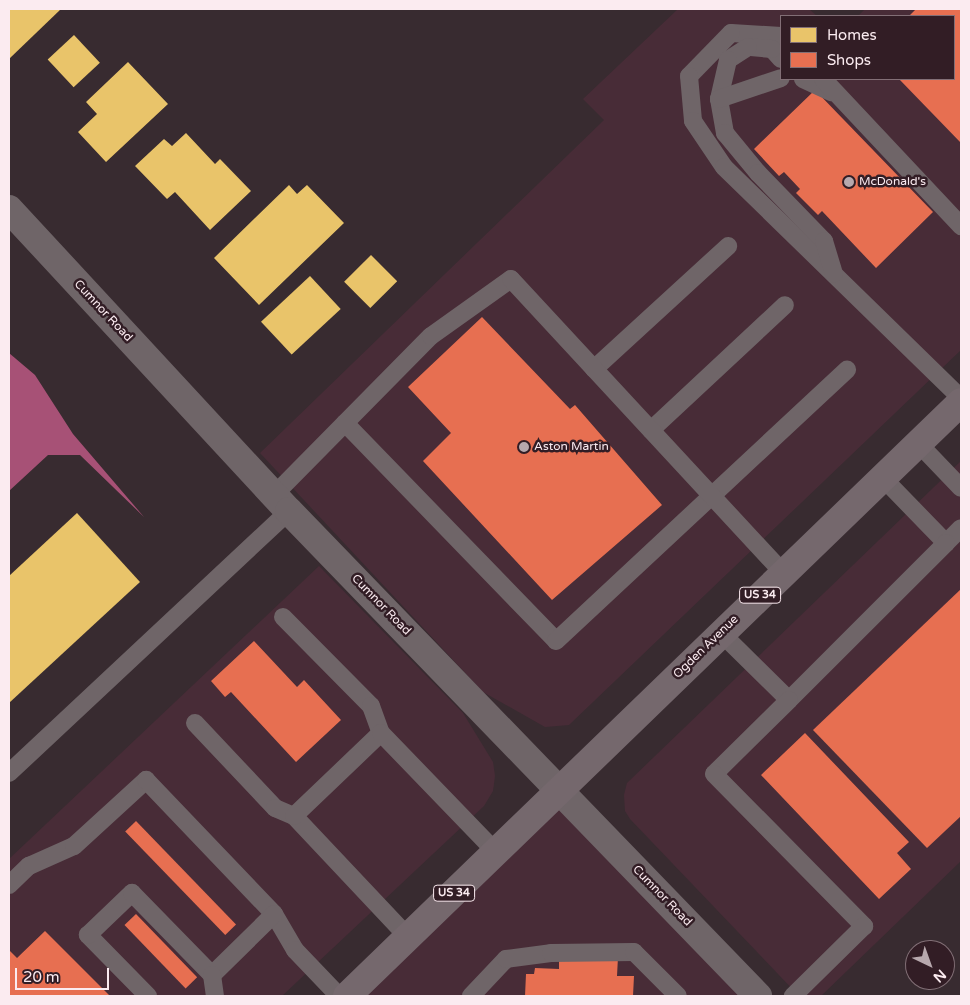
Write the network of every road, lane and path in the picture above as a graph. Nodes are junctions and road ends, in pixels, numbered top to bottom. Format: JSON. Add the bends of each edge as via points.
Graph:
{"nodes":[{"id":1,"x":780,"y":36,"type":"edge"},
{"id":2,"x":780,"y":58,"type":"edge"},
{"id":3,"x":780,"y":78,"type":"edge"},
{"id":4,"x":805,"y":80,"type":"edge"},
{"id":5,"x":824,"y":80,"type":"edge"},
{"id":6,"x":841,"y":97,"type":"junction"},
{"id":7,"x":719,"y":99,"type":"junction"},
{"id":8,"x":9,"y":210,"type":"edge"},
{"id":9,"x":961,"y":226,"type":"edge"},
{"id":10,"x":728,"y":246,"type":"dead end"},
{"id":11,"x":835,"y":276,"type":"junction"},
{"id":12,"x":785,"y":305,"type":"dead end"},
{"id":13,"x":594,"y":369,"type":"junction"},
{"id":14,"x":847,"y":370,"type":"dead end"},
{"id":15,"x":961,"y":400,"type":"edge"},
{"id":16,"x":345,"y":423,"type":"junction"},
{"id":17,"x":651,"y":430,"type":"junction"},
{"id":18,"x":918,"y":443,"type":"junction"},
{"id":19,"x":882,"y":477,"type":"junction"},
{"id":20,"x":961,"y":488,"type":"edge"},
{"id":21,"x":712,"y":496,"type":"junction"},
{"id":22,"x":281,"y":503,"type":"junction"},
{"id":23,"x":961,"y":528,"type":"edge"},
{"id":24,"x":946,"y":543,"type":"junction"},
{"id":25,"x":783,"y":573,"type":"junction"},
{"id":26,"x":283,"y":617,"type":"dead end"},
{"id":27,"x":721,"y":633,"type":"junction"},
{"id":28,"x":789,"y":700,"type":"junction"},
{"id":29,"x":195,"y":722,"type":"dead end"},
{"id":30,"x":381,"y":733,"type":"junction"},
{"id":31,"x":9,"y":772,"type":"edge"},
{"id":32,"x":560,"y":790,"type":"junction"},
{"id":33,"x":294,"y":816,"type":"junction"},
{"id":34,"x":496,"y":852,"type":"junction"},
{"id":35,"x":9,"y":885,"type":"edge"},
{"id":36,"x":274,"y":914,"type":"junction"},
{"id":37,"x":408,"y":937,"type":"junction"},
{"id":38,"x":212,"y":975,"type":"junction"},
{"id":39,"x":148,"y":996,"type":"edge"},
{"id":40,"x":215,"y":996,"type":"edge"},
{"id":41,"x":339,"y":996,"type":"edge"},
{"id":42,"x":346,"y":996,"type":"edge"},
{"id":43,"x":471,"y":996,"type":"edge"},
{"id":44,"x":678,"y":996,"type":"edge"},
{"id":45,"x":758,"y":996,"type":"edge"},
{"id":46,"x":793,"y":996,"type":"edge"}],
"edges":[{"from":1,"to":11,"type":"lane","via":[[732,33],[689,76],[693,121],[724,167]]},
{"from":2,"to":7,"type":"lane","via":[[772,49],[748,47],[728,60]]},
{"from":3,"to":7,"type":"lane"},
{"from":4,"to":6,"type":"lane"},
{"from":5,"to":6,"type":"lane"},
{"from":6,"to":9,"type":"lane"},
{"from":7,"to":11,"type":"lane","via":[[725,133],[758,173],[824,241]]},
{"from":8,"to":22,"type":"street","name":"Cumnor Road"},
{"from":10,"to":13,"type":"lane"},
{"from":11,"to":15,"type":"lane"},
{"from":12,"to":17,"type":"lane"},
{"from":13,"to":16,"type":"lane","via":[[511,279],[431,336]]},
{"from":13,"to":17,"type":"lane"},
{"from":14,"to":21,"type":"lane"},
{"from":15,"to":18,"type":"main road","name":"Ogden Avenue","number":"US 34"},
{"from":16,"to":21,"type":"lane","via":[[556,641]]},
{"from":16,"to":22,"type":"lane"},
{"from":17,"to":21,"type":"lane"},
{"from":18,"to":19,"type":"main road","name":"Ogden Avenue","number":"US 34"},
{"from":18,"to":20,"type":"lane"},
{"from":19,"to":24,"type":"lane"},
{"from":19,"to":25,"type":"main road","name":"Ogden Avenue","number":"US 34"},
{"from":21,"to":25,"type":"lane"},
{"from":22,"to":31,"type":"lane"},
{"from":22,"to":32,"type":"street","name":"Cumnor Road"},
{"from":23,"to":24,"type":"lane"},
{"from":24,"to":28,"type":"lane"},
{"from":25,"to":27,"type":"main road","name":"Ogden Avenue","number":"US 34"},
{"from":26,"to":30,"type":"lane","via":[[371,706]]},
{"from":27,"to":28,"type":"lane"},
{"from":27,"to":32,"type":"main road","name":"Ogden Avenue","number":"US 34"},
{"from":28,"to":46,"type":"lane","via":[[714,774],[864,926]]},
{"from":29,"to":33,"type":"lane","via":[[276,808]]},
{"from":30,"to":33,"type":"lane"},
{"from":30,"to":34,"type":"lane"},
{"from":32,"to":34,"type":"main road","number":"US 34"},
{"from":32,"to":45,"type":"street","name":"Cumnor Road"},
{"from":33,"to":37,"type":"lane"},
{"from":34,"to":37,"type":"main road","number":"US 34"},
{"from":35,"to":36,"type":"lane","via":[[29,866],[74,846],[146,780]]},
{"from":36,"to":38,"type":"lane"},
{"from":36,"to":41,"type":"lane","via":[[295,950]]},
{"from":37,"to":42,"type":"main road","number":"US 34"},
{"from":38,"to":39,"type":"lane","via":[[132,893],[88,935]]},
{"from":38,"to":40,"type":"lane"},
{"from":43,"to":44,"type":"lane","via":[[506,958],[551,953],[634,952]]}]}
